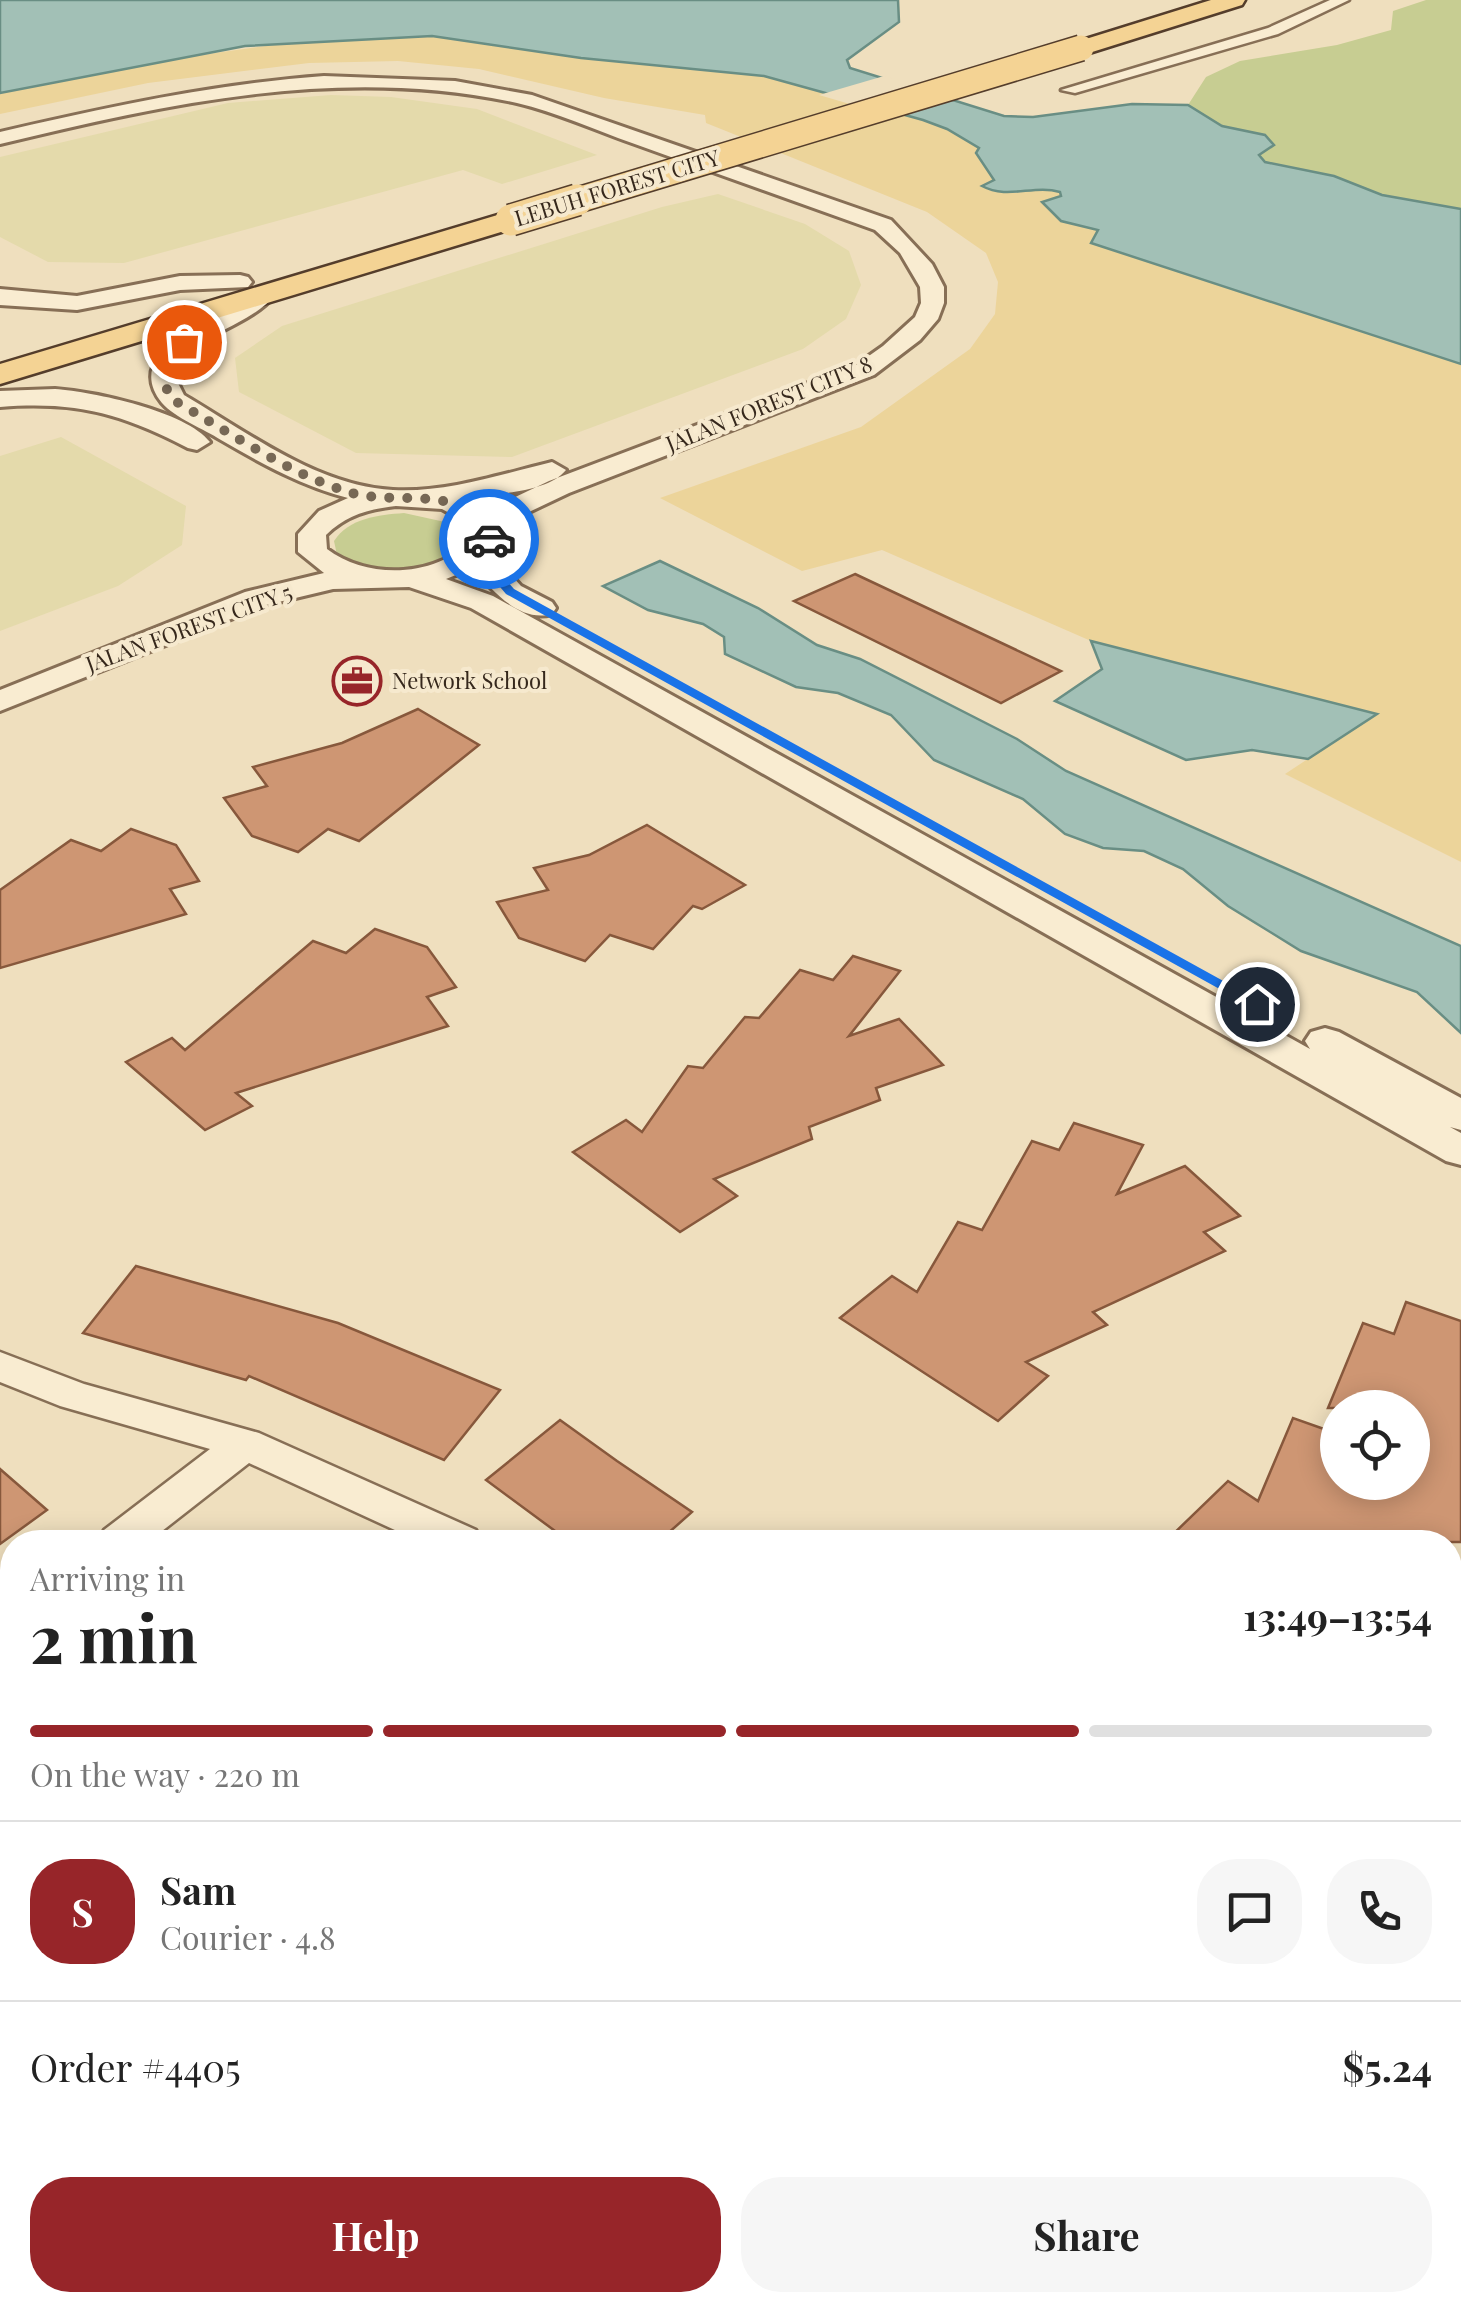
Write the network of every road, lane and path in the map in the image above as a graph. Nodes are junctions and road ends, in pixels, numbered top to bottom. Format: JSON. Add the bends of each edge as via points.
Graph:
{"nodes":[{"id":1,"x":1191,"y":0,"type":"edge"},
{"id":2,"x":1234,"y":0,"type":"edge"},
{"id":3,"x":1342,"y":0,"type":"edge"},
{"id":4,"x":1068,"y":90,"type":"dead end"},
{"id":5,"x":0,"y":138,"type":"edge"},
{"id":6,"x":0,"y":147,"type":"edge"},
{"id":7,"x":497,"y":214,"type":"junction"},
{"id":8,"x":903,"y":276,"type":"dead end"},
{"id":9,"x":252,"y":288,"type":"junction"},
{"id":10,"x":0,"y":296,"type":"edge"},
{"id":11,"x":896,"y":318,"type":"dead end"},
{"id":12,"x":0,"y":352,"type":"edge"},
{"id":13,"x":0,"y":374,"type":"edge"},
{"id":14,"x":0,"y":399,"type":"edge"},
{"id":15,"x":405,"y":497,"type":"junction"},
{"id":16,"x":314,"y":534,"type":"junction"},
{"id":17,"x":483,"y":542,"type":"junction"},
{"id":18,"x":398,"y":578,"type":"junction"},
{"id":19,"x":0,"y":680,"type":"edge"},
{"id":20,"x":0,"y":701,"type":"edge"},
{"id":21,"x":1461,"y":1116,"type":"edge"},
{"id":22,"x":1461,"y":1151,"type":"edge"},
{"id":23,"x":0,"y":1366,"type":"edge"},
{"id":24,"x":245,"y":1444,"type":"junction"},
{"id":25,"x":134,"y":1530,"type":"edge"},
{"id":26,"x":435,"y":1530,"type":"edge"}],
"edges":[{"from":1,"to":7,"type":"main road","name":"LEBUH FOREST CITY"},
{"from":2,"to":7,"type":"main road","name":"LEBUH FOREST CITY","bridge":true},
{"from":3,"to":4,"type":"street","via":[[1273,32]]},
{"from":5,"to":17,"type":"street","name":"JALAN FOREST CITY 8","via":[[176,96],[288,82],[352,79],[478,88],[883,225],[931,276],[933,303],[925,322],[864,370],[559,486],[519,506]]},
{"from":6,"to":8,"type":"street","via":[[186,102],[291,89],[350,86],[465,95],[508,104],[859,230]]},
{"from":7,"to":9,"type":"main road","name":"LEBUH FOREST CITY"},
{"from":9,"to":10,"type":"street","via":[[180,283],[77,303]]},
{"from":9,"to":12,"type":"main road","name":"LEBUH FOREST CITY"},
{"from":9,"to":13,"type":"main road","name":"LEBUH FOREST CITY"},
{"from":9,"to":15,"type":"street","via":[[232,318],[184,342],[163,367],[162,383],[173,400],[324,484]]},
{"from":11,"to":15,"type":"street","name":"JALAN FOREST CITY 8","via":[[840,362],[526,480]]},
{"from":14,"to":16,"type":"street","via":[[74,397],[142,412],[300,498]]},
{"from":15,"to":16,"type":"street","name":"JALAN FOREST CITY 5","via":[[342,510]]},
{"from":15,"to":17,"type":"street","via":[[466,507],[477,514]]},
{"from":16,"to":18,"type":"street","via":[[312,552],[331,567]]},
{"from":16,"to":19,"type":"street","name":"JALAN FOREST CITY 5","via":[[293,562],[242,589]]},
{"from":17,"to":18,"type":"street","via":[[460,565]]},
{"from":17,"to":21,"type":"street","via":[[510,592]]},
{"from":18,"to":20,"type":"street","name":"JALAN FOREST CITY 5","via":[[333,580],[256,598]]},
{"from":18,"to":22,"type":"street","via":[[482,602]]},
{"from":23,"to":24,"type":"street","via":[[74,1396]]},
{"from":24,"to":25,"type":"street"},
{"from":24,"to":26,"type":"street"}]}
